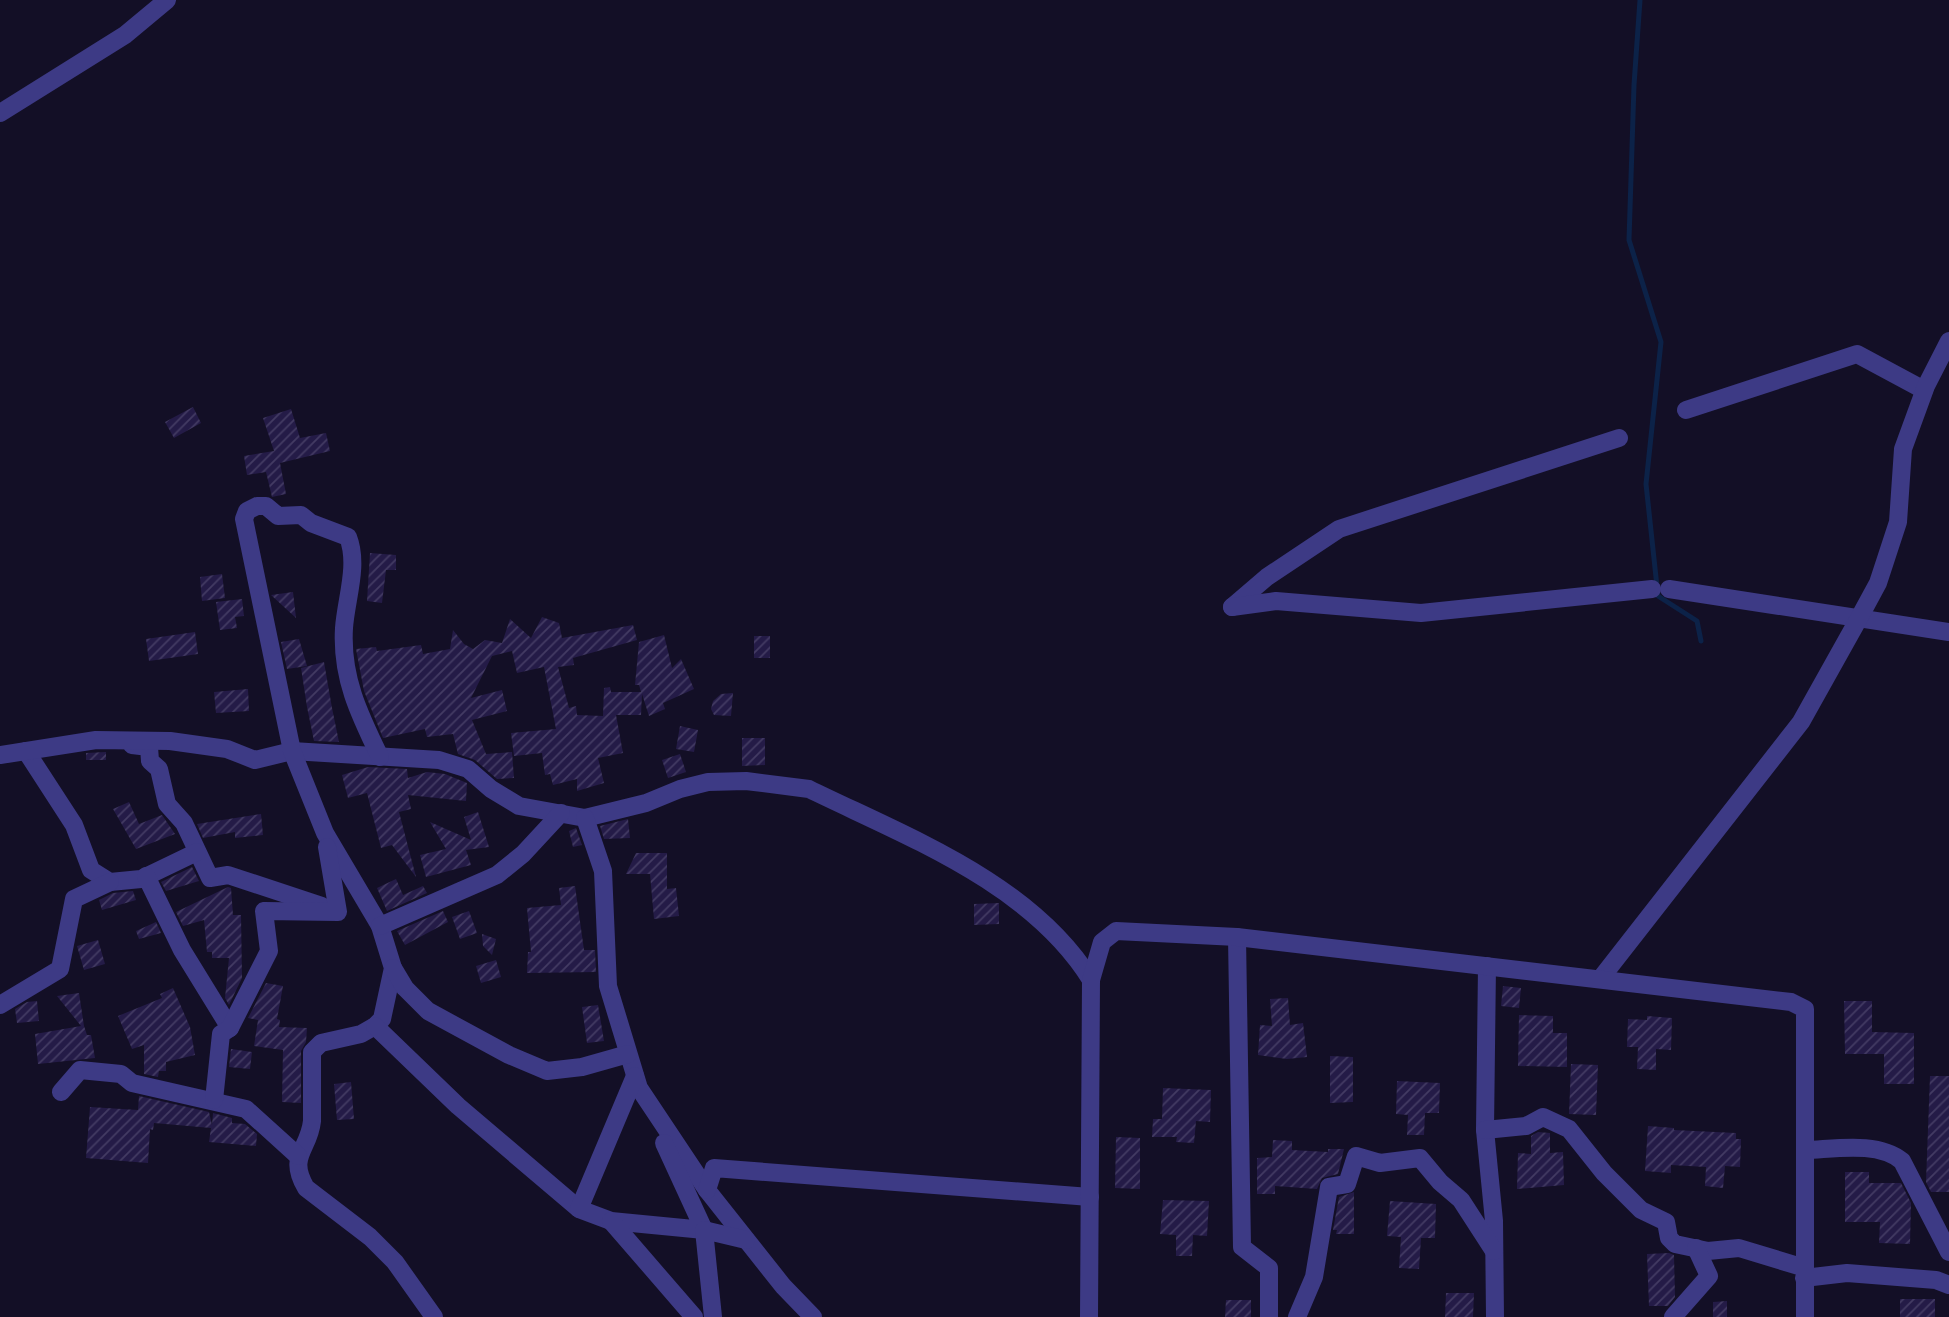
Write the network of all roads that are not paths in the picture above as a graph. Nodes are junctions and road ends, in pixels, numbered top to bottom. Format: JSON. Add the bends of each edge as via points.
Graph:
{"nodes":[{"id":1,"x":167,"y":0,"type":"edge"},
{"id":2,"x":0,"y":113,"type":"edge"},
{"id":3,"x":1949,"y":341,"type":"edge"},
{"id":4,"x":1924,"y":390,"type":"junction"},
{"id":5,"x":1686,"y":410,"type":"dead end"},
{"id":6,"x":1619,"y":438,"type":"dead end"},
{"id":7,"x":1858,"y":620,"type":"junction"},
{"id":8,"x":1949,"y":632,"type":"edge"},
{"id":9,"x":96,"y":740,"type":"junction"},
{"id":10,"x":26,"y":751,"type":"junction"},
{"id":11,"x":292,"y":751,"type":"junction"},
{"id":12,"x":0,"y":755,"type":"edge"},
{"id":13,"x":380,"y":757,"type":"junction"},
{"id":14,"x":561,"y":813,"type":"junction"},
{"id":15,"x":585,"y":818,"type":"junction"},
{"id":16,"x":325,"y":833,"type":"junction"},
{"id":17,"x":197,"y":852,"type":"junction"},
{"id":18,"x":146,"y":876,"type":"junction"},
{"id":19,"x":110,"y":882,"type":"junction"},
{"id":20,"x":338,"y":912,"type":"junction"},
{"id":21,"x":380,"y":926,"type":"junction"},
{"id":22,"x":1237,"y":937,"type":"junction"},
{"id":23,"x":1487,"y":966,"type":"junction"},
{"id":24,"x":393,"y":968,"type":"junction"},
{"id":25,"x":1601,"y":978,"type":"junction"},
{"id":26,"x":1091,"y":980,"type":"junction"},
{"id":27,"x":0,"y":1005,"type":"edge"},
{"id":28,"x":375,"y":1026,"type":"junction"},
{"id":29,"x":230,"y":1028,"type":"junction"},
{"id":30,"x":628,"y":1054,"type":"junction"},
{"id":31,"x":637,"y":1082,"type":"junction"},
{"id":32,"x":61,"y":1092,"type":"dead end"},
{"id":33,"x":214,"y":1100,"type":"junction"},
{"id":34,"x":1485,"y":1130,"type":"junction"},
{"id":35,"x":1807,"y":1150,"type":"junction"},
{"id":36,"x":298,"y":1156,"type":"junction"},
{"id":37,"x":706,"y":1190,"type":"junction"},
{"id":38,"x":1090,"y":1197,"type":"junction"},
{"id":39,"x":579,"y":1209,"type":"junction"},
{"id":40,"x":611,"y":1221,"type":"junction"},
{"id":41,"x":704,"y":1230,"type":"junction"},
{"id":42,"x":746,"y":1240,"type":"junction"},
{"id":43,"x":1696,"y":1248,"type":"junction"},
{"id":44,"x":1494,"y":1251,"type":"junction"},
{"id":45,"x":1949,"y":1252,"type":"edge"},
{"id":46,"x":1804,"y":1273,"type":"junction"},
{"id":47,"x":1949,"y":1285,"type":"edge"},
{"id":48,"x":434,"y":1317,"type":"edge"},
{"id":49,"x":694,"y":1317,"type":"edge"},
{"id":50,"x":713,"y":1317,"type":"edge"},
{"id":51,"x":813,"y":1317,"type":"edge"},
{"id":52,"x":1089,"y":1317,"type":"edge"},
{"id":53,"x":1269,"y":1317,"type":"edge"},
{"id":54,"x":1297,"y":1317,"type":"edge"},
{"id":55,"x":1495,"y":1317,"type":"edge"},
{"id":56,"x":1673,"y":1317,"type":"edge"},
{"id":57,"x":1804,"y":1317,"type":"edge"}],
"edges":[{"from":1,"to":2,"type":"street","via":[[125,35]]},
{"from":3,"to":4,"type":"street"},
{"from":4,"to":5,"type":"street","via":[[1857,354]]},
{"from":4,"to":7,"type":"street","via":[[1903,449],[1898,522],[1878,583]]},
{"from":6,"to":7,"type":"street","via":[[1339,529],[1267,577],[1232,607],[1276,601],[1421,613],[1660,589]]},
{"from":7,"to":8,"type":"street"},
{"from":7,"to":25,"type":"street","via":[[1801,722]]},
{"from":9,"to":10,"type":"street"},
{"from":9,"to":11,"type":"street","via":[[170,741],[227,749],[255,760]]},
{"from":9,"to":17,"type":"street","via":[[149,747],[167,804],[184,822]]},
{"from":10,"to":12,"type":"street"},
{"from":10,"to":19,"type":"street","via":[[74,825],[91,870]]},
{"from":11,"to":13,"type":"street"},
{"from":11,"to":13,"type":"street","via":[[244,519],[247,511],[257,506],[266,506],[278,516],[301,516],[348,537],[352,561],[344,629],[346,673],[358,714]]},
{"from":11,"to":16,"type":"street"},
{"from":13,"to":14,"type":"street","via":[[439,760],[468,769],[519,806]]},
{"from":14,"to":15,"type":"street"},
{"from":14,"to":21,"type":"street","via":[[497,874]]},
{"from":15,"to":26,"type":"street","via":[[708,782],[746,781],[809,789],[920,841],[990,882],[1037,917],[1075,954]]},
{"from":15,"to":30,"type":"street","via":[[603,872],[605,968]]},
{"from":16,"to":20,"type":"street"},
{"from":16,"to":21,"type":"street"},
{"from":17,"to":18,"type":"street"},
{"from":17,"to":20,"type":"street","via":[[210,878],[228,875]]},
{"from":18,"to":19,"type":"street"},
{"from":18,"to":29,"type":"street","via":[[182,950]]},
{"from":19,"to":27,"type":"street","via":[[74,899],[60,969]]},
{"from":20,"to":29,"type":"street","via":[[264,911],[269,951]]},
{"from":21,"to":24,"type":"street"},
{"from":22,"to":23,"type":"street"},
{"from":22,"to":26,"type":"street","via":[[1116,931],[1102,942]]},
{"from":22,"to":53,"type":"street","via":[[1242,1247],[1269,1268]]},
{"from":23,"to":25,"type":"street"},
{"from":23,"to":34,"type":"street"},
{"from":24,"to":28,"type":"street","via":[[382,1019]]},
{"from":24,"to":30,"type":"street","via":[[428,1011],[547,1071],[582,1068]]},
{"from":25,"to":35,"type":"street","via":[[1781,1001],[1805,1009]]},
{"from":26,"to":38,"type":"street"},
{"from":28,"to":36,"type":"street","via":[[321,1043],[312,1052],[311,1131]]},
{"from":28,"to":39,"type":"street","via":[[458,1106]]},
{"from":29,"to":33,"type":"street","via":[[221,1034]]},
{"from":30,"to":31,"type":"street"},
{"from":31,"to":37,"type":"street"},
{"from":31,"to":39,"type":"street"},
{"from":31,"to":41,"type":"street"},
{"from":32,"to":33,"type":"street","via":[[80,1070],[121,1074],[132,1083]]},
{"from":33,"to":36,"type":"street","via":[[246,1109]]},
{"from":34,"to":43,"type":"street","via":[[1527,1126],[1543,1117],[1569,1129],[1641,1210],[1666,1222],[1675,1244]]},
{"from":34,"to":44,"type":"street"},
{"from":35,"to":45,"type":"street","via":[[1872,1149],[1895,1155]]},
{"from":35,"to":46,"type":"street"},
{"from":36,"to":48,"type":"street","via":[[306,1188],[395,1262]]},
{"from":37,"to":38,"type":"street","via":[[714,1168]]},
{"from":37,"to":42,"type":"street"},
{"from":38,"to":52,"type":"street"},
{"from":39,"to":40,"type":"street"},
{"from":40,"to":41,"type":"street"},
{"from":40,"to":49,"type":"street"},
{"from":41,"to":42,"type":"street"},
{"from":41,"to":50,"type":"street"},
{"from":42,"to":51,"type":"street"},
{"from":43,"to":46,"type":"street","via":[[1739,1248]]},
{"from":43,"to":56,"type":"street","via":[[1709,1276]]},
{"from":44,"to":54,"type":"street","via":[[1461,1200],[1420,1158],[1380,1163],[1356,1156],[1347,1184],[1329,1187],[1314,1277]]},
{"from":44,"to":55,"type":"street"},
{"from":46,"to":47,"type":"street","via":[[1936,1280]]},
{"from":46,"to":57,"type":"street"}]}
